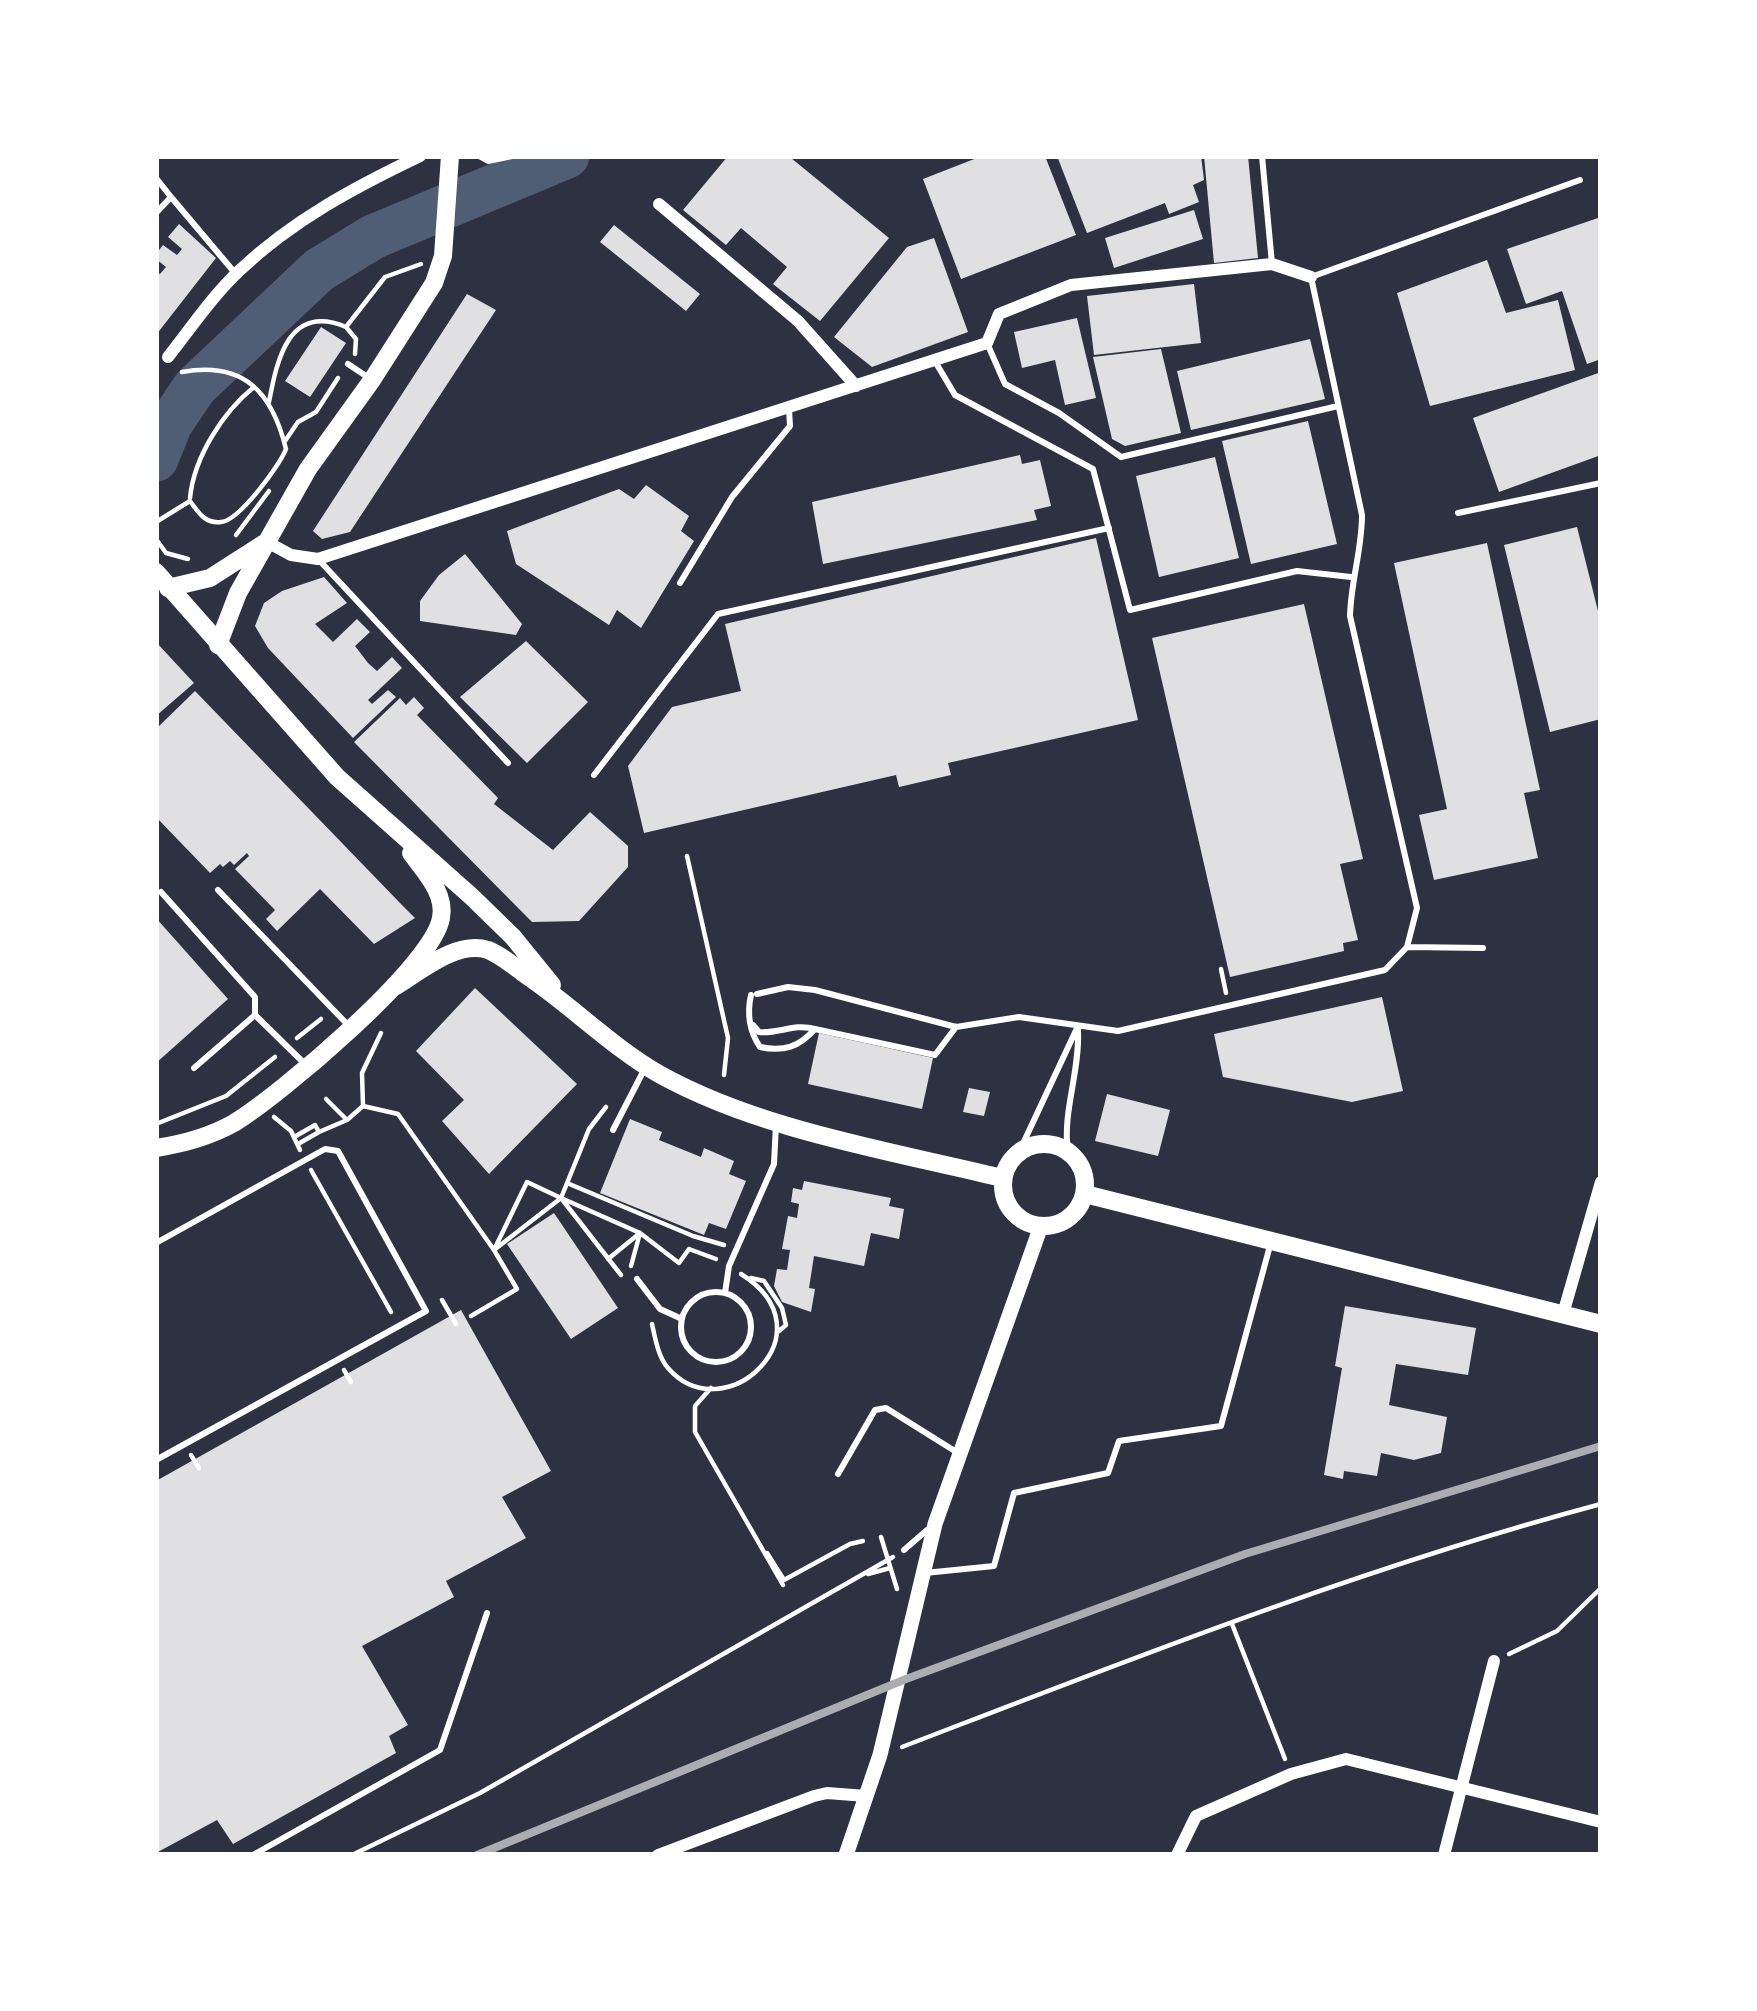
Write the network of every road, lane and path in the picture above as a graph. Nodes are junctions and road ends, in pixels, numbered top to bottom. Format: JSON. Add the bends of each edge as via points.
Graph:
{"nodes":[{"id":1,"x":420,"y":156,"type":"edge"},
{"id":2,"x":450,"y":156,"type":"edge"},
{"id":3,"x":479,"y":156,"type":"edge"},
{"id":4,"x":512,"y":156,"type":"edge"},
{"id":5,"x":1262,"y":156,"type":"edge"},
{"id":6,"x":156,"y":178,"type":"edge"},
{"id":7,"x":1580,"y":181,"type":"dead end"},
{"id":8,"x":171,"y":196,"type":"junction"},
{"id":9,"x":659,"y":204,"type":"dead end"},
{"id":10,"x":156,"y":213,"type":"edge"},
{"id":11,"x":443,"y":256,"type":"junction"},
{"id":12,"x":1272,"y":264,"type":"junction"},
{"id":13,"x":236,"y":274,"type":"junction"},
{"id":14,"x":1311,"y":277,"type":"junction"},
{"id":15,"x":346,"y":327,"type":"junction"},
{"id":16,"x":987,"y":344,"type":"junction"},
{"id":17,"x":168,"y":357,"type":"dead end"},
{"id":18,"x":935,"y":360,"type":"junction"},
{"id":19,"x":348,"y":364,"type":"junction"},
{"id":20,"x":182,"y":372,"type":"dead end"},
{"id":21,"x":372,"y":380,"type":"junction"},
{"id":22,"x":856,"y":386,"type":"junction"},
{"id":23,"x":254,"y":387,"type":"junction"},
{"id":24,"x":269,"y":402,"type":"junction"},
{"id":25,"x":789,"y":406,"type":"junction"},
{"id":26,"x":1340,"y":406,"type":"junction"},
{"id":27,"x":284,"y":442,"type":"junction"},
{"id":28,"x":308,"y":469,"type":"junction"},
{"id":29,"x":1601,"y":483,"type":"edge"},
{"id":30,"x":190,"y":501,"type":"junction"},
{"id":31,"x":1458,"y":513,"type":"dead end"},
{"id":32,"x":156,"y":521,"type":"edge"},
{"id":33,"x":221,"y":523,"type":"junction"},
{"id":34,"x":1108,"y":528,"type":"junction"},
{"id":35,"x":236,"y":534,"type":"junction"},
{"id":36,"x":156,"y":539,"type":"edge"},
{"id":37,"x":266,"y":542,"type":"junction"},
{"id":38,"x":227,"y":546,"type":"dead end"},
{"id":39,"x":318,"y":559,"type":"junction"},
{"id":40,"x":202,"y":561,"type":"dead end"},
{"id":41,"x":1351,"y":578,"type":"junction"},
{"id":42,"x":160,"y":582,"type":"edge"},
{"id":43,"x":680,"y":583,"type":"dead end"},
{"id":44,"x":218,"y":645,"type":"junction"},
{"id":45,"x":508,"y":763,"type":"dead end"},
{"id":46,"x":594,"y":775,"type":"dead end"},
{"id":47,"x":398,"y":834,"type":"junction"},
{"id":48,"x":687,"y":856,"type":"dead end"},
{"id":49,"x":218,"y":890,"type":"dead end"},
{"id":50,"x":161,"y":892,"type":"dead end"},
{"id":51,"x":1407,"y":947,"type":"junction"},
{"id":52,"x":1483,"y":948,"type":"dead end"},
{"id":53,"x":1221,"y":969,"type":"dead end"},
{"id":54,"x":396,"y":986,"type":"junction"},
{"id":55,"x":566,"y":1002,"type":"junction"},
{"id":56,"x":1229,"y":1006,"type":"junction"},
{"id":57,"x":333,"y":1009,"type":"junction"},
{"id":58,"x":255,"y":1015,"type":"junction"},
{"id":59,"x":750,"y":1022,"type":"junction"},
{"id":60,"x":1078,"y":1026,"type":"junction"},
{"id":61,"x":349,"y":1027,"type":"junction"},
{"id":62,"x":956,"y":1027,"type":"junction"},
{"id":63,"x":815,"y":1029,"type":"junction"},
{"id":64,"x":381,"y":1033,"type":"dead end"},
{"id":65,"x":287,"y":1047,"type":"junction"},
{"id":66,"x":307,"y":1066,"type":"junction"},
{"id":67,"x":646,"y":1066,"type":"junction"},
{"id":68,"x":194,"y":1068,"type":"dead end"},
{"id":69,"x":724,"y":1075,"type":"dead end"},
{"id":70,"x":326,"y":1099,"type":"dead end"},
{"id":71,"x":610,"y":1102,"type":"dead end"},
{"id":72,"x":261,"y":1106,"type":"junction"},
{"id":73,"x":363,"y":1106,"type":"junction"},
{"id":74,"x":347,"y":1120,"type":"junction"},
{"id":75,"x":776,"y":1120,"type":"junction"},
{"id":76,"x":156,"y":1124,"type":"edge"},
{"id":77,"x":613,"y":1130,"type":"dead end"},
{"id":78,"x":296,"y":1141,"type":"junction"},
{"id":79,"x":156,"y":1148,"type":"edge"},
{"id":80,"x":1020,"y":1150,"type":"junction"},
{"id":81,"x":1068,"y":1151,"type":"junction"},
{"id":82,"x":306,"y":1160,"type":"junction"},
{"id":83,"x":1002,"y":1178,"type":"junction"},
{"id":84,"x":1601,"y":1182,"type":"edge"},
{"id":85,"x":567,"y":1184,"type":"junction"},
{"id":86,"x":1085,"y":1194,"type":"junction"},
{"id":87,"x":561,"y":1198,"type":"junction"},
{"id":88,"x":1041,"y":1226,"type":"junction"},
{"id":89,"x":640,"y":1234,"type":"junction"},
{"id":90,"x":1271,"y":1238,"type":"junction"},
{"id":91,"x":156,"y":1243,"type":"edge"},
{"id":92,"x":724,"y":1245,"type":"dead end"},
{"id":93,"x":494,"y":1250,"type":"junction"},
{"id":94,"x":608,"y":1259,"type":"junction"},
{"id":95,"x":729,"y":1266,"type":"junction"},
{"id":96,"x":630,"y":1267,"type":"dead end"},
{"id":97,"x":637,"y":1280,"type":"dead end"},
{"id":98,"x":627,"y":1284,"type":"dead end"},
{"id":99,"x":724,"y":1293,"type":"junction"},
{"id":100,"x":442,"y":1300,"type":"dead end"},
{"id":101,"x":1563,"y":1313,"type":"junction"},
{"id":102,"x":471,"y":1316,"type":"dead end"},
{"id":103,"x":651,"y":1318,"type":"dead end"},
{"id":104,"x":682,"y":1319,"type":"junction"},
{"id":105,"x":456,"y":1324,"type":"dead end"},
{"id":106,"x":1601,"y":1324,"type":"edge"},
{"id":107,"x":399,"y":1326,"type":"junction"},
{"id":108,"x":711,"y":1388,"type":"junction"},
{"id":109,"x":960,"y":1454,"type":"junction"},
{"id":110,"x":156,"y":1460,"type":"edge"},
{"id":111,"x":838,"y":1474,"type":"dead end"},
{"id":112,"x":1601,"y":1504,"type":"edge"},
{"id":113,"x":935,"y":1524,"type":"junction"},
{"id":114,"x":881,"y":1537,"type":"dead end"},
{"id":115,"x":862,"y":1541,"type":"dead end"},
{"id":116,"x":904,"y":1550,"type":"joint"},
{"id":117,"x":765,"y":1552,"type":"junction"},
{"id":118,"x":890,"y":1563,"type":"junction"},
{"id":119,"x":923,"y":1573,"type":"junction"},
{"id":120,"x":783,"y":1585,"type":"dead end"},
{"id":121,"x":1601,"y":1588,"type":"edge"},
{"id":122,"x":487,"y":1613,"type":"dead end"},
{"id":123,"x":1232,"y":1624,"type":"junction"},
{"id":124,"x":908,"y":1626,"type":"junction"},
{"id":125,"x":1494,"y":1661,"type":"joint"},
{"id":126,"x":880,"y":1755,"type":"junction"},
{"id":127,"x":1291,"y":1774,"type":"junction"},
{"id":128,"x":1462,"y":1785,"type":"junction"},
{"id":129,"x":866,"y":1796,"type":"junction"},
{"id":130,"x":1601,"y":1822,"type":"edge"},
{"id":131,"x":202,"y":1855,"type":"edge"},
{"id":132,"x":215,"y":1855,"type":"edge"},
{"id":133,"x":253,"y":1855,"type":"edge"},
{"id":134,"x":352,"y":1855,"type":"edge"},
{"id":135,"x":658,"y":1855,"type":"edge"},
{"id":136,"x":846,"y":1855,"type":"edge"},
{"id":137,"x":1177,"y":1855,"type":"edge"},
{"id":138,"x":1444,"y":1855,"type":"edge"}],
"edges":[{"from":1,"to":13,"type":"street","via":[[305,216]]},
{"from":2,"to":11,"type":"main road"},
{"from":3,"to":4,"type":"lane"},
{"from":5,"to":12,"type":"lane"},
{"from":6,"to":8,"type":"lane"},
{"from":7,"to":14,"type":"lane"},
{"from":8,"to":10,"type":"lane"},
{"from":8,"to":13,"type":"lane"},
{"from":9,"to":22,"type":"street","via":[[799,321]]},
{"from":11,"to":15,"type":"path","via":[[385,277]]},
{"from":11,"to":21,"type":"main road"},
{"from":12,"to":14,"type":"street"},
{"from":12,"to":16,"type":"street","via":[[1071,285],[999,314]]},
{"from":13,"to":17,"type":"street"},
{"from":14,"to":26,"type":"lane"},
{"from":15,"to":19,"type":"path","via":[[356,339]]},
{"from":15,"to":24,"type":"path","via":[[312,320],[290,338]]},
{"from":16,"to":18,"type":"street"},
{"from":16,"to":26,"type":"lane","via":[[1005,384],[1121,457]]},
{"from":18,"to":22,"type":"street"},
{"from":18,"to":34,"type":"lane","via":[[955,395],[1094,470]]},
{"from":19,"to":21,"type":"lane"},
{"from":19,"to":27,"type":"path"},
{"from":20,"to":23,"type":"path","via":[[224,370]]},
{"from":21,"to":28,"type":"main road"},
{"from":22,"to":25,"type":"street"},
{"from":23,"to":24,"type":"path"},
{"from":23,"to":30,"type":"path","via":[[231,406],[201,460]]},
{"from":24,"to":27,"type":"path"},
{"from":25,"to":39,"type":"street"},
{"from":25,"to":43,"type":"lane","via":[[790,426],[732,497]]},
{"from":26,"to":41,"type":"lane","via":[[1361,515],[1362,549]]},
{"from":27,"to":33,"type":"path","via":[[282,459]]},
{"from":28,"to":35,"type":"path","via":[[295,458]]},
{"from":28,"to":37,"type":"main road"},
{"from":29,"to":31,"type":"lane"},
{"from":30,"to":32,"type":"path"},
{"from":30,"to":33,"type":"path","via":[[202,518]]},
{"from":33,"to":35,"type":"path"},
{"from":34,"to":41,"type":"lane","via":[[1130,610],[1297,571]]},
{"from":34,"to":46,"type":"lane","via":[[718,614]]},
{"from":35,"to":38,"type":"path"},
{"from":36,"to":40,"type":"path","via":[[166,553]]},
{"from":37,"to":39,"type":"street"},
{"from":37,"to":42,"type":"main road","via":[[210,578]]},
{"from":37,"to":44,"type":"main road"},
{"from":39,"to":45,"type":"lane"},
{"from":41,"to":51,"type":"lane","via":[[1350,616],[1417,908]]},
{"from":42,"to":44,"type":"main road"},
{"from":44,"to":47,"type":"main road"},
{"from":47,"to":54,"type":"main road","via":[[433,882],[442,916]]},
{"from":47,"to":55,"type":"main road","via":[[498,922]]},
{"from":48,"to":69,"type":"path","via":[[728,1039]]},
{"from":49,"to":57,"type":"lane"},
{"from":50,"to":58,"type":"lane","via":[[256,998]]},
{"from":51,"to":52,"type":"lane"},
{"from":51,"to":56,"type":"lane","via":[[1385,970]]},
{"from":53,"to":56,"type":"path"},
{"from":54,"to":55,"type":"main road","via":[[447,955],[476,948]]},
{"from":54,"to":61,"type":"main road"},
{"from":55,"to":67,"type":"main road"},
{"from":56,"to":60,"type":"lane","via":[[1118,1031]]},
{"from":57,"to":61,"type":"lane"},
{"from":57,"to":65,"type":"path"},
{"from":58,"to":65,"type":"lane"},
{"from":58,"to":68,"type":"lane"},
{"from":59,"to":62,"type":"lane","via":[[754,994],[788,987]]},
{"from":59,"to":63,"type":"lane","via":[[759,1032]]},
{"from":59,"to":63,"type":"lane","via":[[760,1047],[776,1050],[800,1045]]},
{"from":60,"to":62,"type":"lane","via":[[1019,1017]]},
{"from":60,"to":80,"type":"lane"},
{"from":60,"to":81,"type":"lane"},
{"from":61,"to":66,"type":"main road"},
{"from":62,"to":63,"type":"lane","via":[[935,1055]]},
{"from":64,"to":73,"type":"path","via":[[362,1073]]},
{"from":65,"to":66,"type":"lane"},
{"from":65,"to":76,"type":"path","via":[[226,1096]]},
{"from":66,"to":72,"type":"main road"},
{"from":67,"to":75,"type":"main road"},
{"from":67,"to":77,"type":"lane"},
{"from":70,"to":74,"type":"path"},
{"from":71,"to":85,"type":"path","via":[[589,1129]]},
{"from":72,"to":78,"type":"path"},
{"from":72,"to":79,"type":"main road","via":[[229,1126]]},
{"from":73,"to":74,"type":"path"},
{"from":73,"to":93,"type":"path","via":[[398,1114]]},
{"from":74,"to":78,"type":"path"},
{"from":75,"to":83,"type":"main road"},
{"from":75,"to":95,"type":"lane","via":[[774,1164]]},
{"from":78,"to":82,"type":"path"},
{"from":80,"to":81,"type":"main road","via":[[1053,1144]]},
{"from":80,"to":83,"type":"main road"},
{"from":81,"to":86,"type":"main road","via":[[1079,1162]]},
{"from":82,"to":91,"type":"lane"},
{"from":82,"to":107,"type":"path"},
{"from":82,"to":107,"type":"lane","via":[[338,1151],[426,1311]]},
{"from":83,"to":88,"type":"main road","via":[[1011,1211]]},
{"from":84,"to":101,"type":"street"},
{"from":85,"to":87,"type":"path"},
{"from":85,"to":92,"type":"path"},
{"from":86,"to":88,"type":"main road","via":[[1069,1218]]},
{"from":86,"to":90,"type":"main road"},
{"from":87,"to":89,"type":"path"},
{"from":87,"to":93,"type":"path"},
{"from":87,"to":93,"type":"path","via":[[526,1182]]},
{"from":87,"to":94,"type":"path"},
{"from":88,"to":109,"type":"street"},
{"from":89,"to":94,"type":"path"},
{"from":89,"to":95,"type":"path","via":[[680,1263],[689,1249]]},
{"from":89,"to":96,"type":"path"},
{"from":90,"to":101,"type":"main road"},
{"from":90,"to":119,"type":"lane","via":[[1221,1426],[1119,1441],[1108,1473],[1014,1493],[994,1566]]},
{"from":93,"to":102,"type":"path","via":[[518,1289]]},
{"from":94,"to":98,"type":"path"},
{"from":95,"to":99,"type":"lane"},
{"from":95,"to":108,"type":"path","via":[[766,1294],[778,1332],[751,1377]]},
{"from":97,"to":104,"type":"lane","via":[[660,1309]]},
{"from":99,"to":104,"type":"lane","via":[[703,1295]]},
{"from":99,"to":104,"type":"lane","via":[[743,1305],[751,1324],[746,1346],[730,1360],[698,1357],[684,1341]]},
{"from":100,"to":105,"type":"path"},
{"from":101,"to":106,"type":"main road"},
{"from":103,"to":108,"type":"path","via":[[666,1367]]},
{"from":107,"to":110,"type":"lane"},
{"from":108,"to":117,"type":"path","via":[[695,1406],[695,1432]]},
{"from":109,"to":111,"type":"lane","via":[[886,1408],[875,1410]]},
{"from":109,"to":113,"type":"street"},
{"from":112,"to":123,"type":"path"},
{"from":113,"to":116,"type":"lane"},
{"from":113,"to":119,"type":"street"},
{"from":114,"to":118,"type":"path"},
{"from":115,"to":117,"type":"path","via":[[784,1580]]},
{"from":116,"to":118,"type":"path"},
{"from":117,"to":120,"type":"path"},
{"from":118,"to":124,"type":"path"},
{"from":118,"to":134,"type":"path","via":[[480,1793]]},
{"from":119,"to":124,"type":"street"},
{"from":121,"to":125,"type":"path","via":[[1557,1631]]},
{"from":122,"to":133,"type":"lane","via":[[440,1750]]},
{"from":123,"to":126,"type":"path"},
{"from":123,"to":127,"type":"path"},
{"from":124,"to":126,"type":"street"},
{"from":125,"to":128,"type":"street"},
{"from":126,"to":129,"type":"street"},
{"from":127,"to":128,"type":"street","via":[[1346,1759]]},
{"from":127,"to":137,"type":"street","via":[[1196,1816]]},
{"from":128,"to":130,"type":"street"},
{"from":128,"to":138,"type":"street"},
{"from":129,"to":135,"type":"street","via":[[827,1792]]},
{"from":129,"to":136,"type":"street"},
{"from":131,"to":132,"type":"lane"}]}
